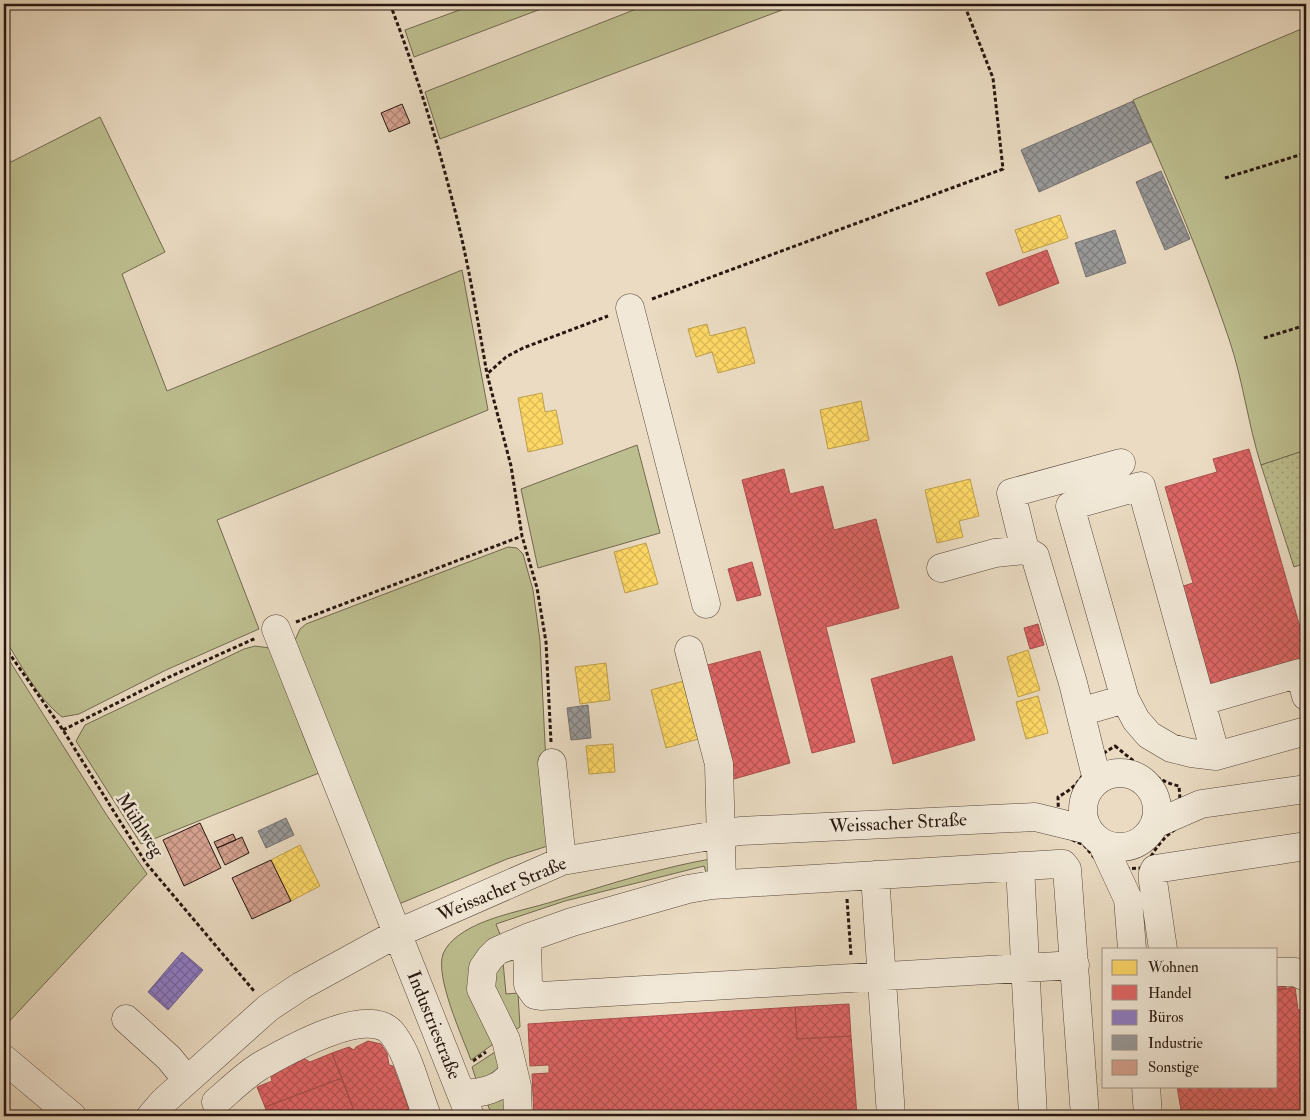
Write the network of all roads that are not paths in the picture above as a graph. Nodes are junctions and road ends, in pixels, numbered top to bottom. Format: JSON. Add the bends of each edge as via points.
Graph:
{"nodes":[{"id":1,"x":630,"y":308,"type":"road end"},
{"id":2,"x":1121,"y":463,"type":"dead end"},
{"id":3,"x":1030,"y":553,"type":"junction"},
{"id":4,"x":940,"y":568,"type":"dead end"},
{"id":5,"x":706,"y":604,"type":"dead end"},
{"id":6,"x":276,"y":629,"type":"road end"},
{"id":7,"x":689,"y":650,"type":"dead end"},
{"id":8,"x":1306,"y":696,"type":"edge"},
{"id":9,"x":1125,"y":699,"type":"junction"},
{"id":10,"x":1202,"y":701,"type":"junction"},
{"id":11,"x":1080,"y":712,"type":"junction"},
{"id":12,"x":1306,"y":731,"type":"edge"},
{"id":13,"x":1216,"y":756,"type":"junction"},
{"id":14,"x":552,"y":763,"type":"road end"},
{"id":15,"x":1097,"y":770,"type":"junction"},
{"id":16,"x":1142,"y":781,"type":"junction"},
{"id":17,"x":1306,"y":789,"type":"edge"},
{"id":18,"x":1187,"y":804,"type":"junction"},
{"id":19,"x":1051,"y":815,"type":"junction"},
{"id":20,"x":1149,"y":832,"type":"junction"},
{"id":21,"x":721,"y":834,"type":"junction"},
{"id":22,"x":1095,"y":836,"type":"junction"},
{"id":23,"x":1306,"y":846,"type":"edge"},
{"id":24,"x":562,"y":861,"type":"junction"},
{"id":25,"x":1020,"y":866,"type":"junction"},
{"id":26,"x":1125,"y":870,"type":"junction"},
{"id":27,"x":875,"y":875,"type":"junction"},
{"id":28,"x":722,"y":884,"type":"junction"},
{"id":29,"x":398,"y":933,"type":"junction"},
{"id":30,"x":527,"y":938,"type":"junction"},
{"id":31,"x":1132,"y":948,"type":"edge"},
{"id":32,"x":1163,"y":948,"type":"edge"},
{"id":33,"x":1075,"y":965,"type":"junction"},
{"id":34,"x":1025,"y":966,"type":"junction"},
{"id":35,"x":1278,"y":972,"type":"edge"},
{"id":36,"x":882,"y":975,"type":"junction"},
{"id":37,"x":1306,"y":977,"type":"edge"},
{"id":38,"x":126,"y":1019,"type":"dead end"},
{"id":39,"x":4,"y":1060,"type":"edge"},
{"id":40,"x":512,"y":1073,"type":"junction"},
{"id":41,"x":192,"y":1076,"type":"junction"},
{"id":42,"x":1146,"y":1088,"type":"edge"},
{"id":43,"x":220,"y":1109,"type":"edge"},
{"id":44,"x":464,"y":1109,"type":"edge"},
{"id":45,"x":163,"y":1111,"type":"edge"},
{"id":46,"x":72,"y":1116,"type":"edge"},
{"id":47,"x":426,"y":1116,"type":"edge"},
{"id":48,"x":518,"y":1116,"type":"edge"},
{"id":49,"x":891,"y":1116,"type":"edge"},
{"id":50,"x":1033,"y":1116,"type":"edge"},
{"id":51,"x":1085,"y":1116,"type":"edge"},
{"id":52,"x":1148,"y":1116,"type":"edge"}],
"edges":[{"from":1,"to":5,"type":"street"},
{"from":2,"to":3,"type":"street","via":[[1011,493]]},
{"from":3,"to":4,"type":"street","via":[[995,553]]},
{"from":3,"to":11,"type":"street"},
{"from":6,"to":29,"type":"street","name":"Industriestraße"},
{"from":7,"to":21,"type":"street","via":[[719,764]]},
{"from":8,"to":10,"type":"street","via":[[1300,672]]},
{"from":9,"to":10,"type":"street","via":[[1070,506],[1141,486]]},
{"from":9,"to":11,"type":"street"},
{"from":9,"to":13,"type":"street","via":[[1149,735],[1171,748]]},
{"from":10,"to":13,"type":"street"},
{"from":11,"to":15,"type":"street"},
{"from":12,"to":13,"type":"street"},
{"from":14,"to":24,"type":"street"},
{"from":15,"to":16,"type":"street"},
{"from":15,"to":19,"type":"street","name":"Weissacher Straße"},
{"from":15,"to":22,"type":"street","via":[[1083,812]]},
{"from":16,"to":18,"type":"street","name":"Weissacher Straße"},
{"from":16,"to":20,"type":"street","via":[[1156,800],[1158,812]]},
{"from":17,"to":18,"type":"street","name":"Weissacher Straße"},
{"from":18,"to":20,"type":"street","name":"Weissacher Straße"},
{"from":19,"to":21,"type":"street","name":"Weissacher Straße"},
{"from":19,"to":22,"type":"street","name":"Weissacher Straße"},
{"from":20,"to":22,"type":"street","name":"Weissacher Straße","via":[[1123,847]]},
{"from":20,"to":26,"type":"street"},
{"from":21,"to":24,"type":"street","name":"Weissacher Straße"},
{"from":21,"to":28,"type":"street"},
{"from":22,"to":26,"type":"street"},
{"from":23,"to":32,"type":"street","via":[[1155,869]]},
{"from":24,"to":29,"type":"street","name":"Weissacher Straße"},
{"from":25,"to":27,"type":"street"},
{"from":25,"to":33,"type":"street","via":[[1063,864],[1067,869]]},
{"from":25,"to":34,"type":"street"},
{"from":26,"to":31,"type":"street"},
{"from":27,"to":28,"type":"street"},
{"from":27,"to":36,"type":"street"},
{"from":28,"to":30,"type":"street","via":[[688,889],[618,908]]},
{"from":29,"to":41,"type":"street","name":"Weissacher Straße","via":[[301,986],[268,1008]]},
{"from":29,"to":44,"type":"street","name":"Industriestraße"},
{"from":30,"to":36,"type":"street","via":[[528,985],[535,995],[541,996]]},
{"from":30,"to":40,"type":"street","via":[[497,951],[490,958],[481,979],[486,1002],[506,1040]]},
{"from":33,"to":34,"type":"street"},
{"from":33,"to":51,"type":"street"},
{"from":34,"to":36,"type":"street"},
{"from":34,"to":50,"type":"street"},
{"from":35,"to":37,"type":"street","via":[[1295,972]]},
{"from":36,"to":49,"type":"street"},
{"from":38,"to":41,"type":"street"},
{"from":39,"to":46,"type":"street"},
{"from":40,"to":44,"type":"street","via":[[500,1086],[479,1093]]},
{"from":40,"to":48,"type":"street","via":[[518,1093]]},
{"from":41,"to":43,"type":"street"},
{"from":41,"to":45,"type":"street","name":"Weissacher Straße"},
{"from":42,"to":52,"type":"street"},
{"from":43,"to":47,"type":"street","via":[[259,1067],[324,1033],[374,1025],[389,1031],[400,1046]]}]}
